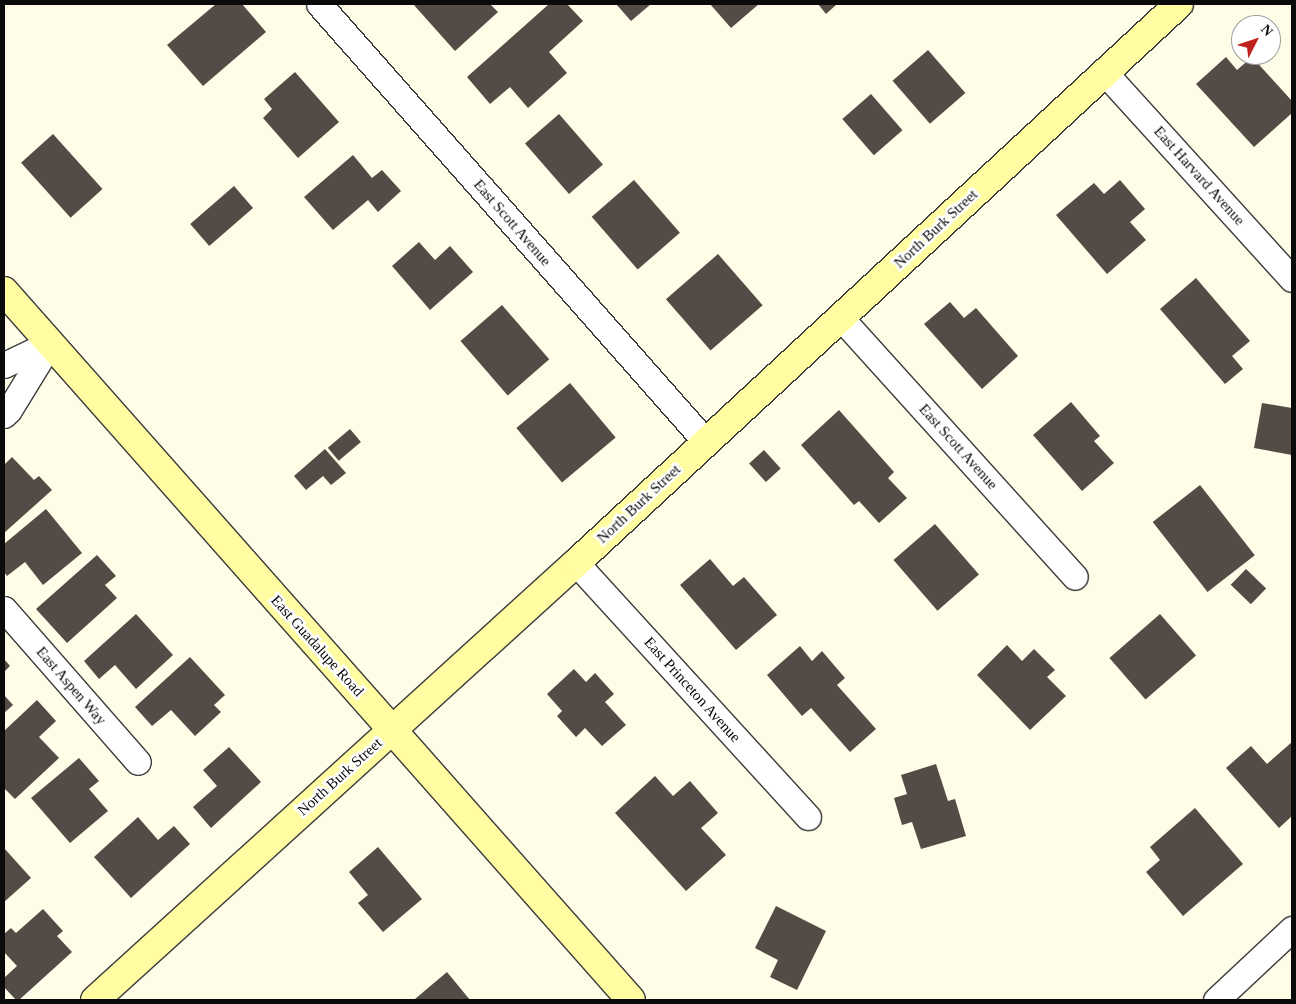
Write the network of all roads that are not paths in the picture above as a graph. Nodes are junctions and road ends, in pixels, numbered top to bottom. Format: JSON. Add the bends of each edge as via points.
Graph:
{"nodes":[{"id":1,"x":318,"y":4,"type":"edge"},
{"id":2,"x":1180,"y":4,"type":"edge"},
{"id":3,"x":1105,"y":73,"type":"junction"},
{"id":4,"x":1292,"y":279,"type":"edge"},
{"id":5,"x":4,"y":291,"type":"edge"},
{"id":6,"x":840,"y":317,"type":"junction"},
{"id":7,"x":50,"y":343,"type":"junction"},
{"id":8,"x":4,"y":365,"type":"edge"},
{"id":9,"x":4,"y":415,"type":"edge"},
{"id":10,"x":706,"y":442,"type":"junction"},
{"id":11,"x":576,"y":564,"type":"junction"},
{"id":12,"x":1075,"y":578,"type":"dead end"},
{"id":13,"x":4,"y":609,"type":"edge"},
{"id":14,"x":392,"y":730,"type":"junction"},
{"id":15,"x":138,"y":762,"type":"dead end"},
{"id":16,"x":808,"y":817,"type":"dead end"},
{"id":17,"x":1292,"y":929,"type":"edge"},
{"id":18,"x":95,"y":1000,"type":"edge"},
{"id":19,"x":631,"y":1000,"type":"edge"},
{"id":20,"x":1216,"y":1000,"type":"edge"}],
"edges":[{"from":1,"to":10,"type":"street","name":"East Scott Avenue"},
{"from":2,"to":3,"type":"street","name":"North Burk Street"},
{"from":3,"to":4,"type":"street","name":"East Harvard Avenue"},
{"from":3,"to":6,"type":"street","name":"North Burk Street"},
{"from":5,"to":7,"type":"street","name":"East Guadalupe Road"},
{"from":6,"to":10,"type":"street","name":"North Burk Street"},
{"from":6,"to":12,"type":"street","name":"East Scott Avenue"},
{"from":7,"to":8,"type":"street"},
{"from":7,"to":9,"type":"street"},
{"from":7,"to":14,"type":"street","name":"East Guadalupe Road"},
{"from":10,"to":11,"type":"street","name":"North Burk Street"},
{"from":11,"to":14,"type":"street","name":"North Burk Street"},
{"from":11,"to":16,"type":"street","name":"East Princeton Avenue"},
{"from":13,"to":15,"type":"street","name":"East Aspen Way"},
{"from":14,"to":18,"type":"street","name":"North Burk Street"},
{"from":14,"to":19,"type":"street","name":"East Guadalupe Road"},
{"from":17,"to":20,"type":"street"}]}
